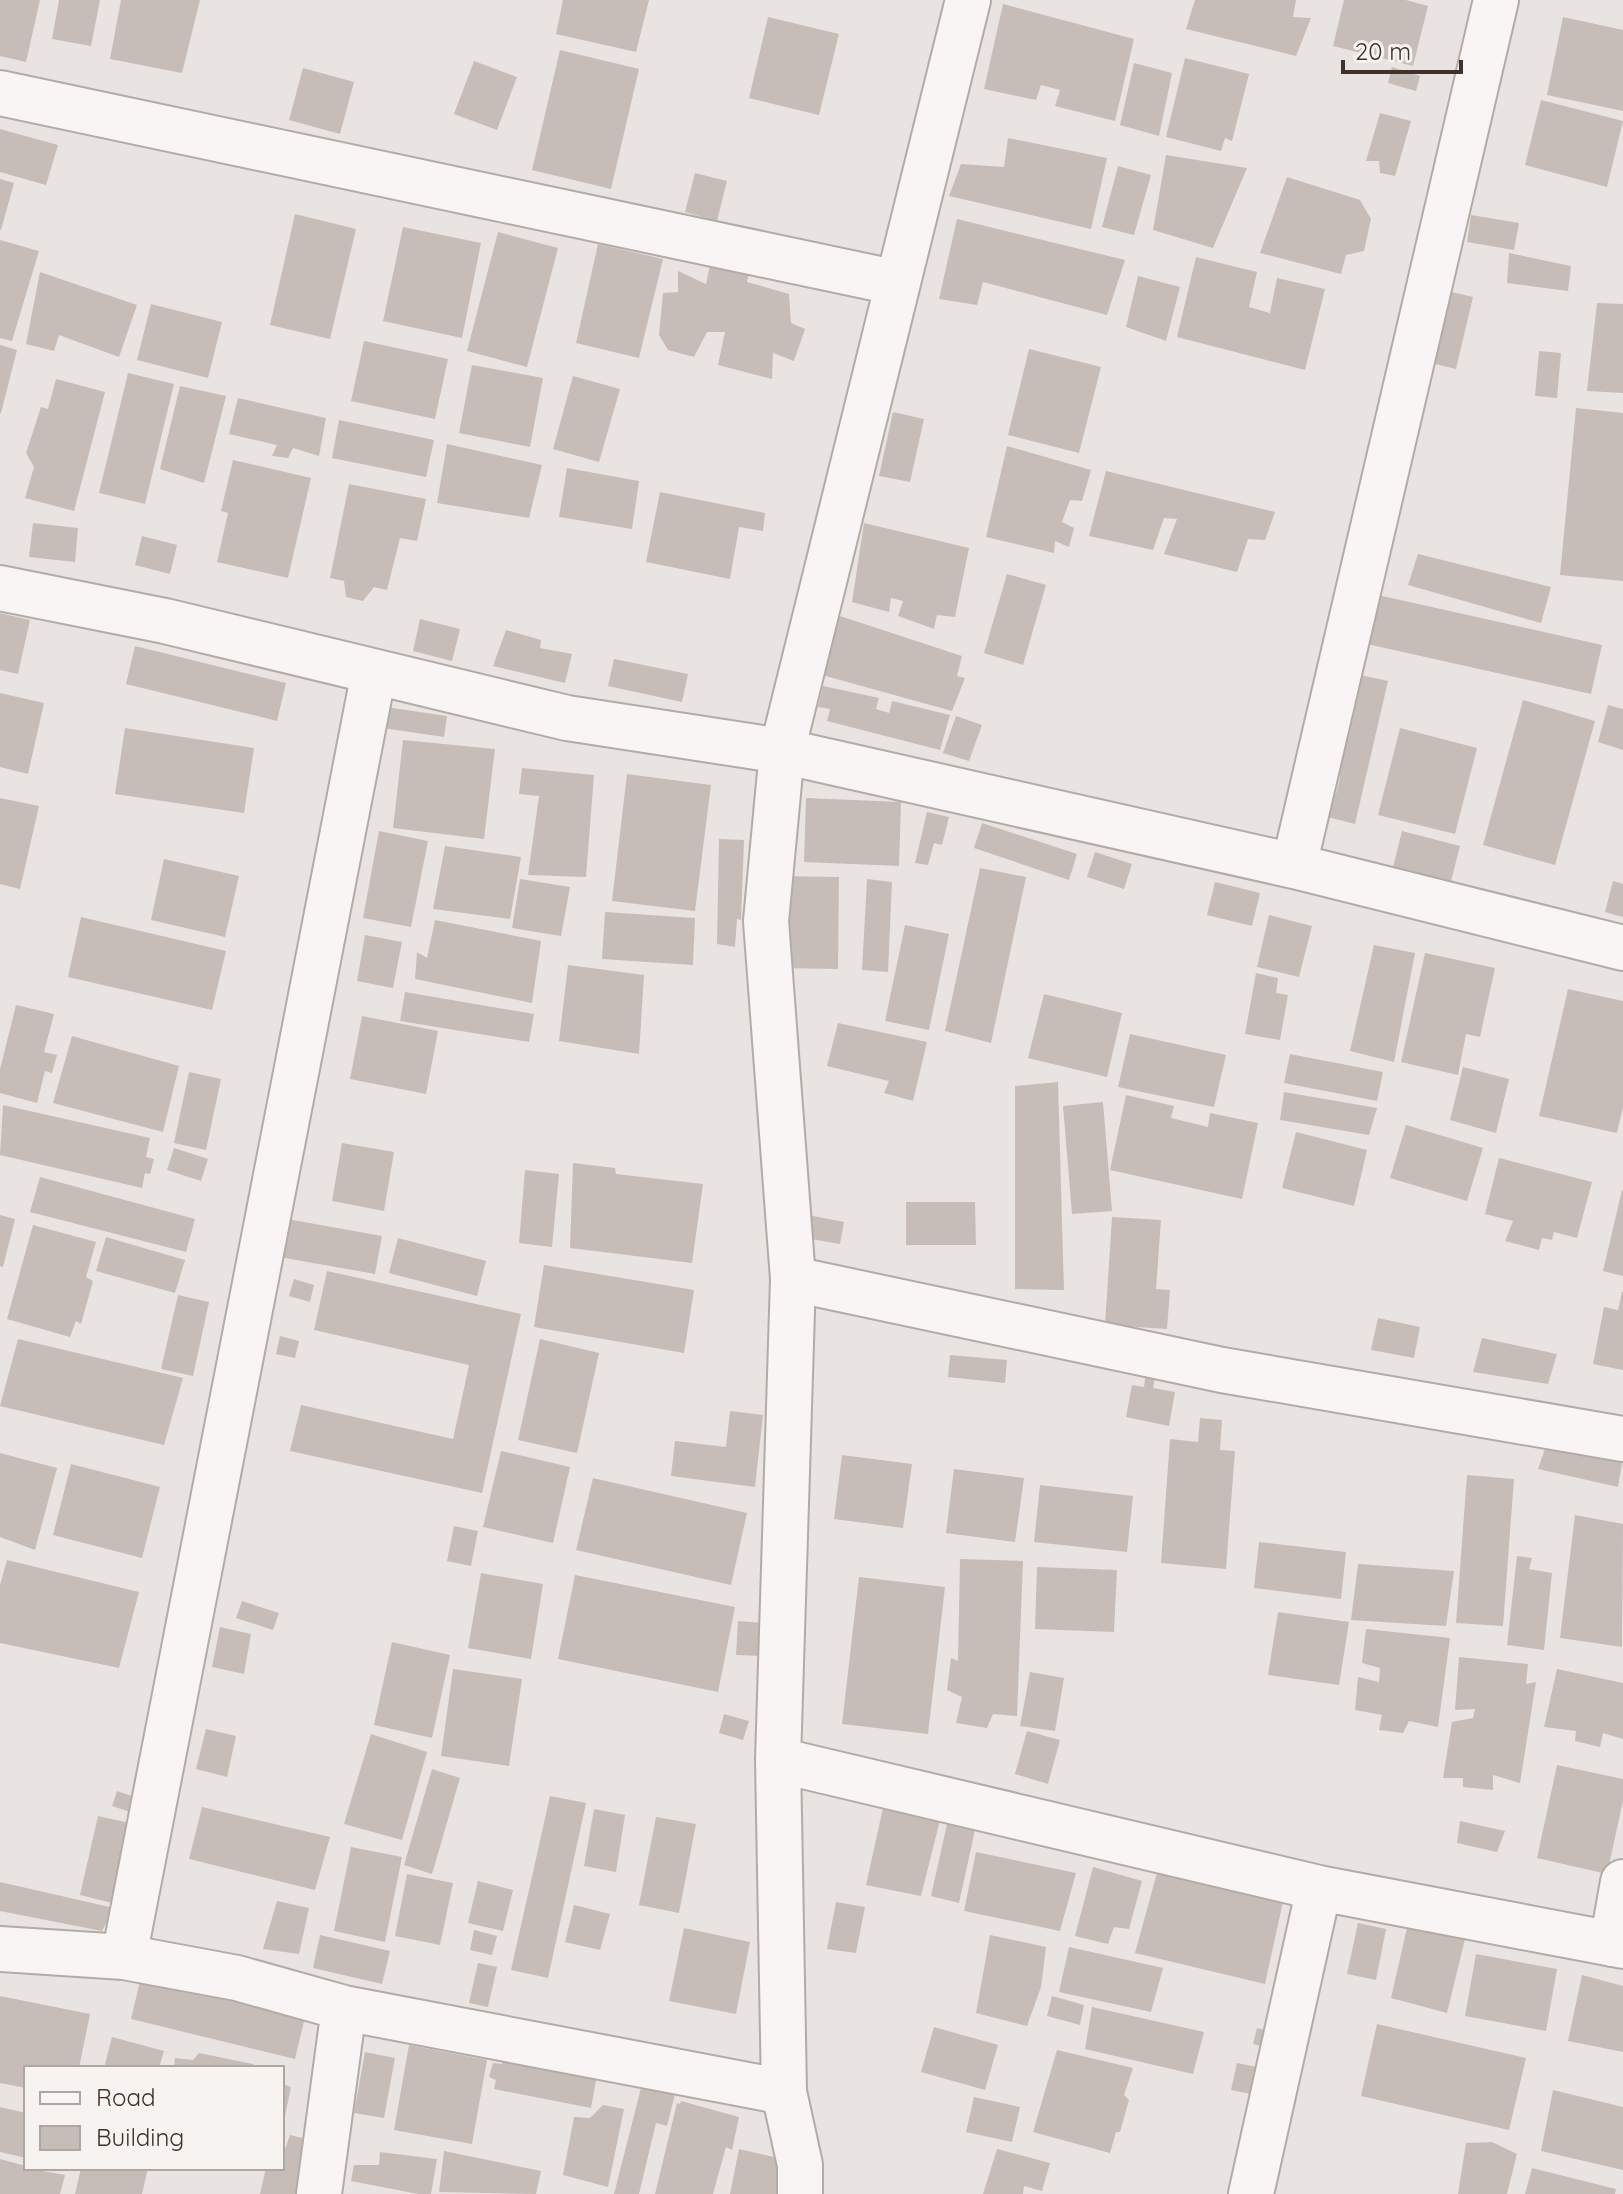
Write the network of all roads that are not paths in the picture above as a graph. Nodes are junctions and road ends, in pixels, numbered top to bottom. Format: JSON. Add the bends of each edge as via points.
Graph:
{"nodes":[{"id":1,"x":968,"y":0,"type":"edge"},
{"id":2,"x":1496,"y":0,"type":"edge"},
{"id":3,"x":0,"y":93,"type":"edge"},
{"id":4,"x":898,"y":283,"type":"junction"},
{"id":5,"x":0,"y":588,"type":"edge"},
{"id":6,"x":374,"y":672,"type":"junction"},
{"id":7,"x":782,"y":751,"type":"junction"},
{"id":8,"x":1294,"y":866,"type":"junction"},
{"id":9,"x":1623,"y":948,"type":"edge"},
{"id":10,"x":793,"y":1279,"type":"junction"},
{"id":11,"x":1623,"y":1439,"type":"edge"},
{"id":12,"x":778,"y":1760,"type":"junction"},
{"id":13,"x":1623,"y":1882,"type":"edge"},
{"id":14,"x":1319,"y":1888,"type":"junction"},
{"id":15,"x":1617,"y":1945,"type":"edge"},
{"id":16,"x":0,"y":1949,"type":"edge"},
{"id":17,"x":124,"y":1957,"type":"junction"},
{"id":18,"x":344,"y":2008,"type":"junction"},
{"id":19,"x":784,"y":2092,"type":"junction"},
{"id":20,"x":319,"y":2194,"type":"edge"},
{"id":21,"x":800,"y":2194,"type":"edge"},
{"id":22,"x":1251,"y":2194,"type":"edge"}],
"edges":[{"from":1,"to":4,"type":"street"},
{"from":2,"to":8,"type":"street"},
{"from":3,"to":4,"type":"street"},
{"from":4,"to":7,"type":"street"},
{"from":5,"to":6,"type":"street"},
{"from":6,"to":7,"type":"street","via":[[567,718]]},
{"from":6,"to":17,"type":"street"},
{"from":7,"to":8,"type":"street"},
{"from":7,"to":10,"type":"street","via":[[766,921]]},
{"from":8,"to":9,"type":"street"},
{"from":10,"to":11,"type":"street","via":[[1222,1370]]},
{"from":10,"to":12,"type":"street"},
{"from":12,"to":14,"type":"street"},
{"from":12,"to":19,"type":"street"},
{"from":13,"to":15,"type":"street"},
{"from":14,"to":15,"type":"street"},
{"from":14,"to":22,"type":"street"},
{"from":16,"to":17,"type":"street"},
{"from":17,"to":18,"type":"street","via":[[237,1978]]},
{"from":18,"to":19,"type":"street"},
{"from":18,"to":20,"type":"street"},
{"from":19,"to":21,"type":"street","via":[[800,2165]]}]}
